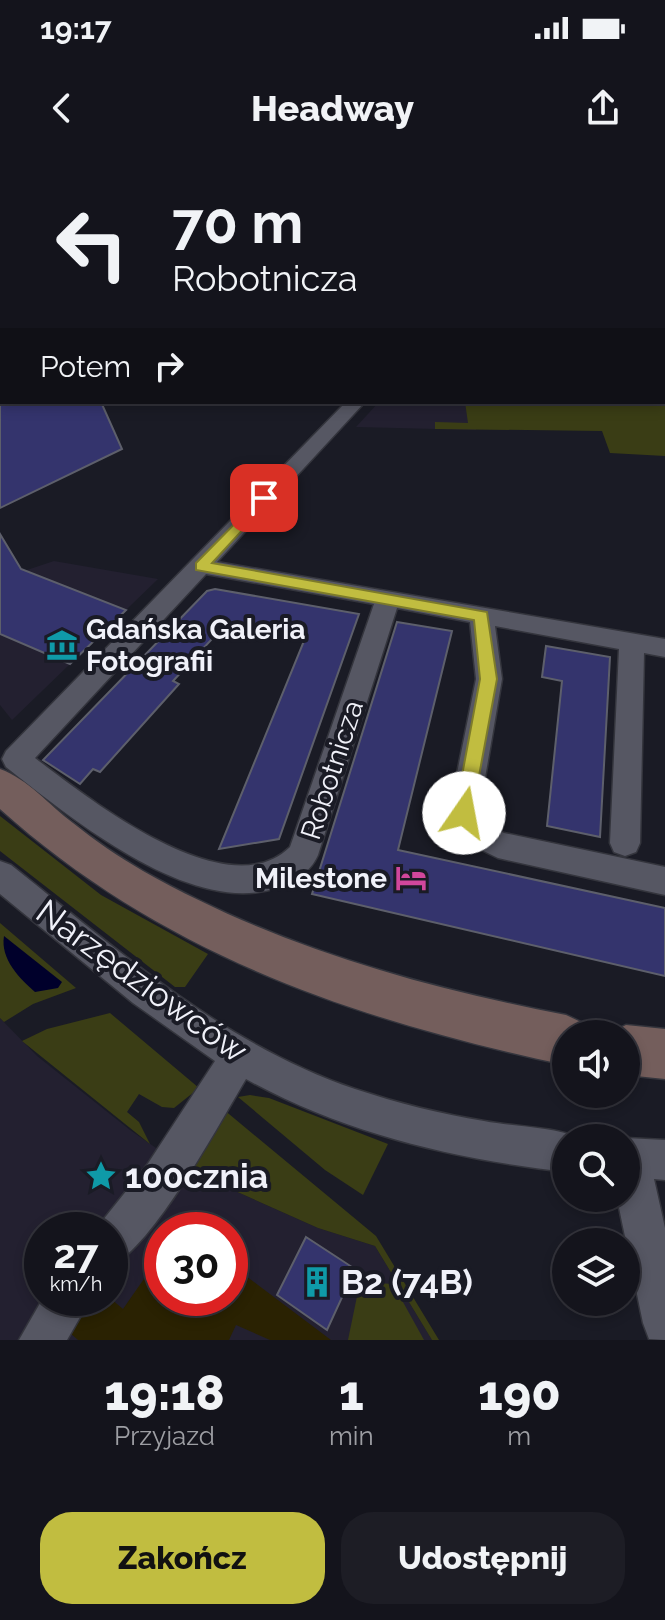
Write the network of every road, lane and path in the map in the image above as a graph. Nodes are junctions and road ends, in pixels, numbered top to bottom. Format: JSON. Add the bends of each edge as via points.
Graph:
{"nodes":[{"id":1,"x":354,"y":404,"type":"edge"},
{"id":2,"x":201,"y":566,"type":"junction"},
{"id":3,"x":388,"y":599,"type":"junction"},
{"id":4,"x":481,"y":616,"type":"junction"},
{"id":5,"x":632,"y":643,"type":"junction"},
{"id":6,"x":665,"y":648,"type":"edge"},
{"id":7,"x":8,"y":772,"type":"edge"},
{"id":8,"x":625,"y":843,"type":"dead end"},
{"id":9,"x":0,"y":875,"type":"edge"},
{"id":10,"x":665,"y":881,"type":"edge"},
{"id":11,"x":552,"y":1037,"type":"edge"},
{"id":12,"x":640,"y":1051,"type":"edge"},
{"id":13,"x":665,"y":1054,"type":"edge"},
{"id":14,"x":240,"y":1056,"type":"junction"},
{"id":15,"x":552,"y":1151,"type":"edge"},
{"id":16,"x":640,"y":1158,"type":"edge"},
{"id":17,"x":128,"y":1222,"type":"edge"},
{"id":18,"x":57,"y":1316,"type":"edge"},
{"id":19,"x":665,"y":1323,"type":"edge"},
{"id":20,"x":41,"y":1340,"type":"edge"}],
"edges":[{"from":1,"to":2,"type":"street"},
{"from":2,"to":3,"type":"street"},
{"from":2,"to":7,"type":"street"},
{"from":3,"to":4,"type":"street"},
{"from":3,"to":7,"type":"street","name":"Robotnicza","via":[[303,855],[294,867],[276,875],[229,881],[187,867],[80,804]]},
{"from":4,"to":5,"type":"street"},
{"from":4,"to":10,"type":"street","via":[[489,679],[464,813],[470,830],[498,845]]},
{"from":5,"to":6,"type":"street"},
{"from":5,"to":8,"type":"street"},
{"from":7,"to":11,"type":"street","via":[[73,848],[194,922],[320,978]]},
{"from":9,"to":14,"type":"street","name":"Narzędziowców","via":[[156,999]]},
{"from":12,"to":13,"type":"street"},
{"from":14,"to":15,"type":"street","name":"Narzędziowców","via":[[290,1082],[424,1129]]},
{"from":14,"to":17,"type":"street"},
{"from":16,"to":19,"type":"street"},
{"from":18,"to":20,"type":"street"}]}
